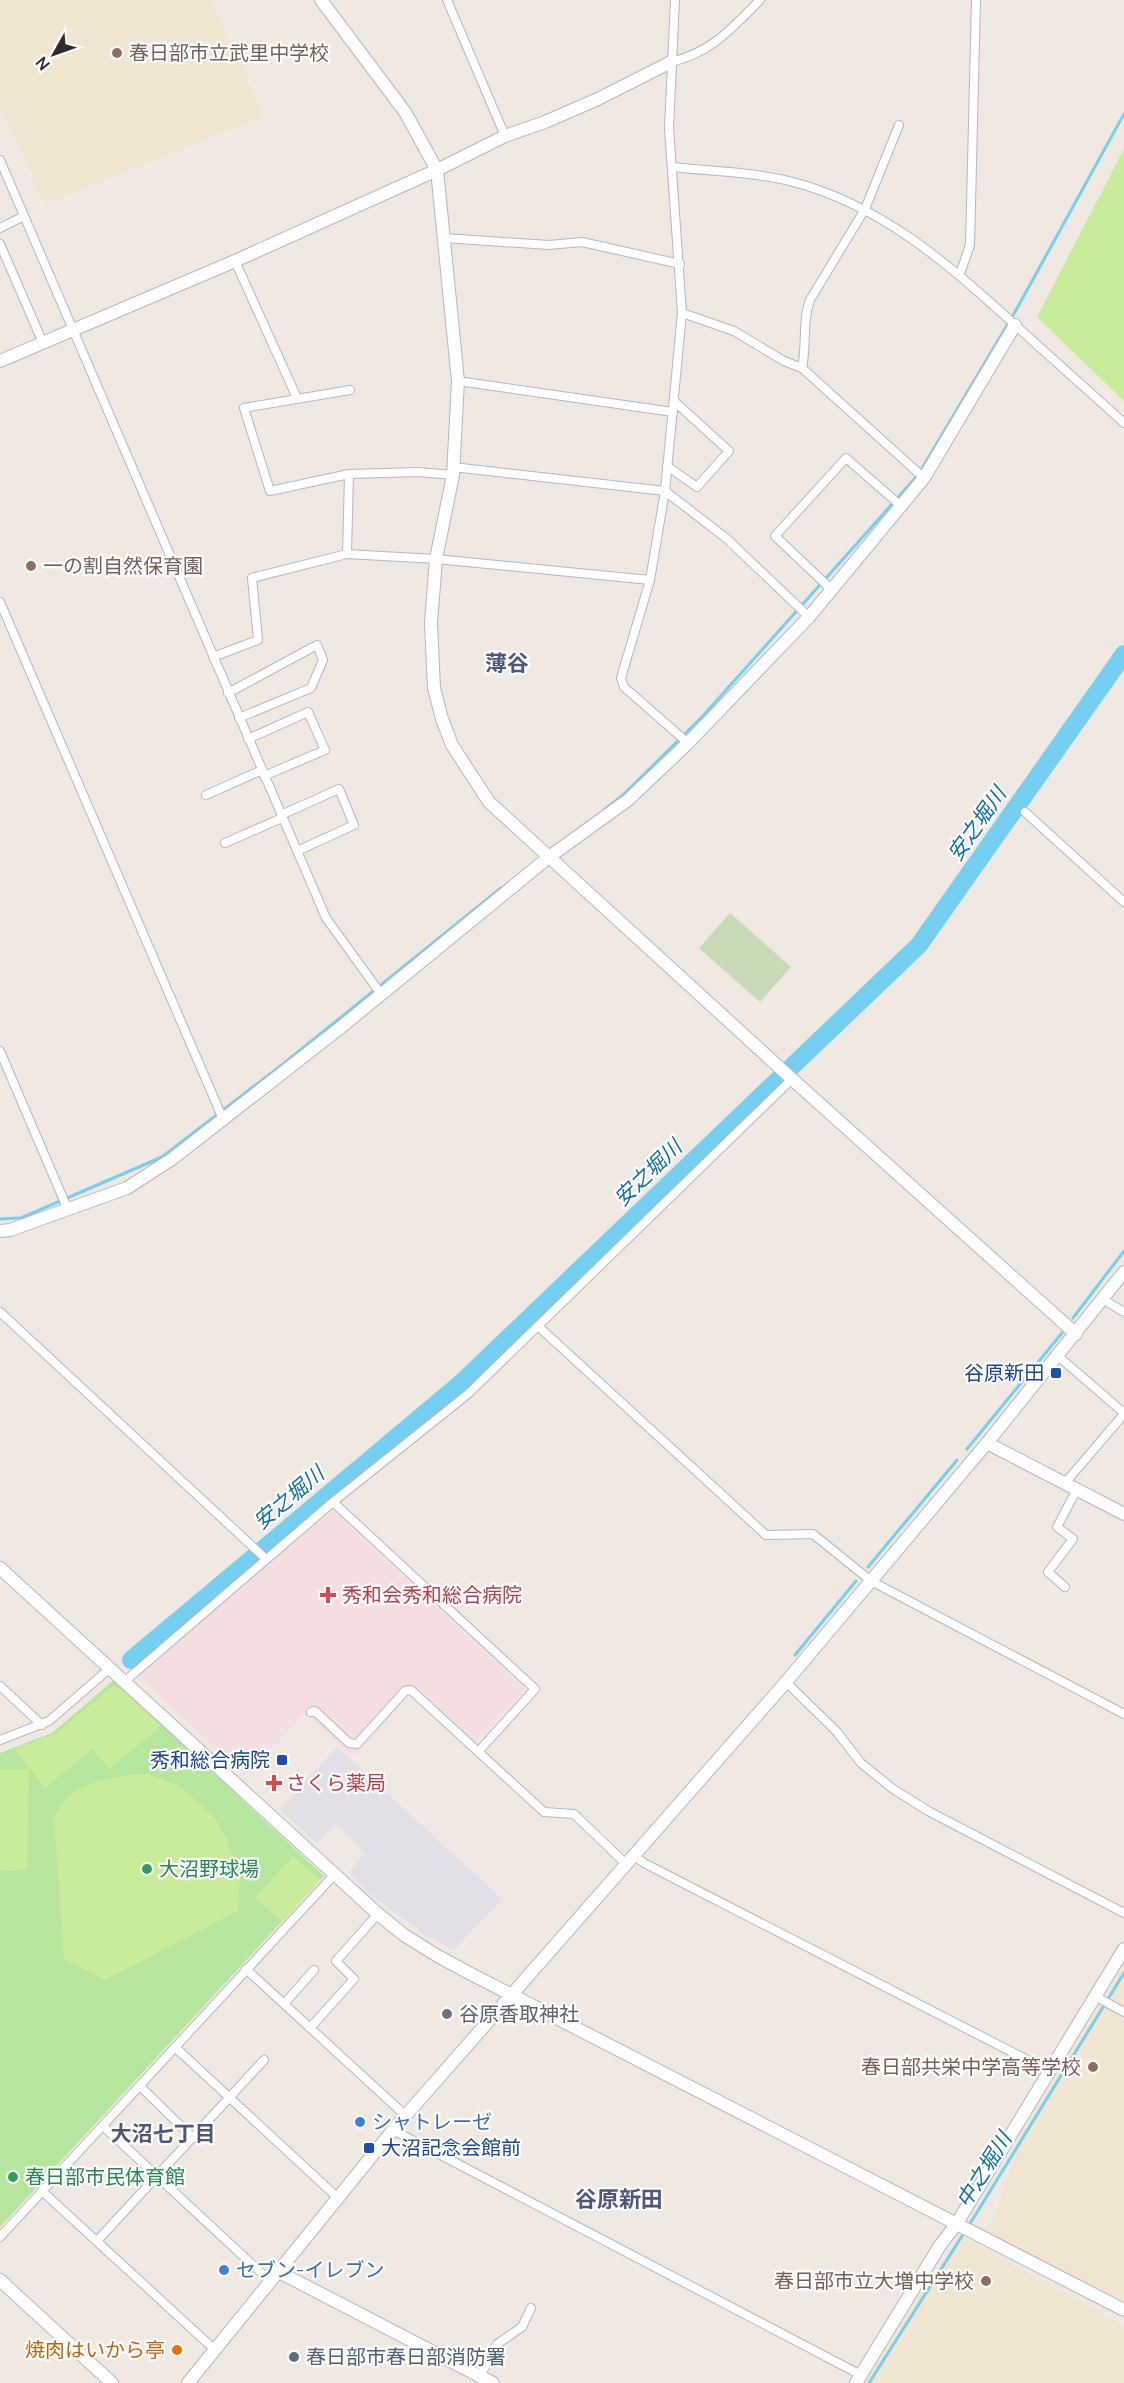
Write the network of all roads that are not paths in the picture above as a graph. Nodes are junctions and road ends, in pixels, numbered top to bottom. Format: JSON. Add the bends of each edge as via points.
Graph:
{"nodes":[{"id":1,"x":321,"y":0,"type":"edge"},
{"id":2,"x":447,"y":0,"type":"edge"},
{"id":3,"x":675,"y":0,"type":"edge"},
{"id":4,"x":760,"y":0,"type":"edge"},
{"id":5,"x":976,"y":0,"type":"edge"},
{"id":6,"x":671,"y":62,"type":"junction"},
{"id":7,"x":899,"y":125,"type":"dead end"},
{"id":8,"x":505,"y":136,"type":"junction"},
{"id":9,"x":0,"y":160,"type":"edge"},
{"id":10,"x":672,"y":167,"type":"junction"},
{"id":11,"x":437,"y":170,"type":"junction"},
{"id":12,"x":865,"y":209,"type":"junction"},
{"id":13,"x":24,"y":216,"type":"junction"},
{"id":14,"x":0,"y":228,"type":"edge"},
{"id":15,"x":444,"y":238,"type":"junction"},
{"id":16,"x":0,"y":244,"type":"edge"},
{"id":17,"x":235,"y":261,"type":"junction"},
{"id":18,"x":680,"y":264,"type":"junction"},
{"id":19,"x":960,"y":274,"type":"junction"},
{"id":20,"x":682,"y":313,"type":"junction"},
{"id":21,"x":1014,"y":324,"type":"junction"},
{"id":22,"x":74,"y":330,"type":"junction"},
{"id":23,"x":43,"y":343,"type":"junction"},
{"id":24,"x":0,"y":361,"type":"edge"},
{"id":25,"x":802,"y":368,"type":"junction"},
{"id":26,"x":458,"y":381,"type":"junction"},
{"id":27,"x":350,"y":390,"type":"dead end"},
{"id":28,"x":297,"y":398,"type":"junction"},
{"id":29,"x":674,"y":400,"type":"junction"},
{"id":30,"x":673,"y":412,"type":"junction"},
{"id":31,"x":1124,"y":423,"type":"edge"},
{"id":32,"x":668,"y":466,"type":"junction"},
{"id":33,"x":453,"y":471,"type":"junction"},
{"id":34,"x":349,"y":474,"type":"junction"},
{"id":35,"x":924,"y":478,"type":"junction"},
{"id":36,"x":665,"y":491,"type":"junction"},
{"id":37,"x":901,"y":506,"type":"junction"},
{"id":38,"x":347,"y":554,"type":"junction"},
{"id":39,"x":436,"y":559,"type":"junction"},
{"id":40,"x":650,"y":580,"type":"junction"},
{"id":41,"x":832,"y":590,"type":"junction"},
{"id":42,"x":0,"y":602,"type":"edge"},
{"id":43,"x":809,"y":617,"type":"junction"},
{"id":44,"x":213,"y":657,"type":"junction"},
{"id":45,"x":228,"y":693,"type":"junction"},
{"id":46,"x":239,"y":718,"type":"junction"},
{"id":47,"x":248,"y":739,"type":"junction"},
{"id":48,"x":688,"y":743,"type":"junction"},
{"id":49,"x":263,"y":773,"type":"junction"},
{"id":50,"x":206,"y":795,"type":"dead end"},
{"id":51,"x":1025,"y":812,"type":"dead end"},
{"id":52,"x":282,"y":817,"type":"junction"},
{"id":53,"x":225,"y":843,"type":"dead end"},
{"id":54,"x":297,"y":851,"type":"junction"},
{"id":55,"x":549,"y":857,"type":"junction"},
{"id":56,"x":1124,"y":902,"type":"edge"},
{"id":57,"x":381,"y":994,"type":"junction"},
{"id":58,"x":0,"y":1051,"type":"edge"},
{"id":59,"x":792,"y":1079,"type":"junction"},
{"id":60,"x":223,"y":1119,"type":"junction"},
{"id":61,"x":68,"y":1210,"type":"junction"},
{"id":62,"x":0,"y":1231,"type":"edge"},
{"id":63,"x":1124,"y":1272,"type":"edge"},
{"id":64,"x":1104,"y":1300,"type":"junction"},
{"id":65,"x":0,"y":1312,"type":"edge"},
{"id":66,"x":1124,"y":1312,"type":"edge"},
{"id":67,"x":539,"y":1327,"type":"junction"},
{"id":68,"x":1076,"y":1334,"type":"junction"},
{"id":69,"x":1058,"y":1356,"type":"junction"},
{"id":70,"x":1124,"y":1413,"type":"edge"},
{"id":71,"x":987,"y":1443,"type":"junction"},
{"id":72,"x":1071,"y":1486,"type":"junction"},
{"id":73,"x":333,"y":1502,"type":"junction"},
{"id":74,"x":1124,"y":1514,"type":"edge"},
{"id":75,"x":266,"y":1559,"type":"junction"},
{"id":76,"x":0,"y":1569,"type":"edge"},
{"id":77,"x":871,"y":1581,"type":"junction"},
{"id":78,"x":1065,"y":1587,"type":"dead end"},
{"id":79,"x":109,"y":1669,"type":"junction"},
{"id":80,"x":124,"y":1682,"type":"junction"},
{"id":81,"x":786,"y":1682,"type":"junction"},
{"id":82,"x":0,"y":1686,"type":"edge"},
{"id":83,"x":311,"y":1712,"type":"dead end"},
{"id":84,"x":1124,"y":1714,"type":"edge"},
{"id":85,"x":42,"y":1725,"type":"junction"},
{"id":86,"x":0,"y":1740,"type":"edge"},
{"id":87,"x":478,"y":1752,"type":"junction"},
{"id":88,"x":629,"y":1859,"type":"junction"},
{"id":89,"x":334,"y":1875,"type":"junction"},
{"id":90,"x":1124,"y":1913,"type":"edge"},
{"id":91,"x":378,"y":1914,"type":"junction"},
{"id":92,"x":1124,"y":1949,"type":"edge"},
{"id":93,"x":246,"y":1970,"type":"junction"},
{"id":94,"x":314,"y":1971,"type":"dead end"},
{"id":95,"x":514,"y":1995,"type":"junction"},
{"id":96,"x":1095,"y":1996,"type":"junction"},
{"id":97,"x":284,"y":2004,"type":"junction"},
{"id":98,"x":1124,"y":2012,"type":"edge"},
{"id":99,"x":310,"y":2028,"type":"junction"},
{"id":100,"x":176,"y":2048,"type":"junction"},
{"id":101,"x":264,"y":2060,"type":"dead end"},
{"id":102,"x":1049,"y":2072,"type":"junction"},
{"id":103,"x":141,"y":2087,"type":"junction"},
{"id":104,"x":230,"y":2098,"type":"junction"},
{"id":105,"x":406,"y":2116,"type":"junction"},
{"id":106,"x":103,"y":2126,"type":"junction"},
{"id":107,"x":393,"y":2130,"type":"junction"},
{"id":108,"x":194,"y":2138,"type":"junction"},
{"id":109,"x":157,"y":2178,"type":"junction"},
{"id":110,"x":42,"y":2191,"type":"junction"},
{"id":111,"x":339,"y":2199,"type":"junction"},
{"id":112,"x":957,"y":2223,"type":"junction"},
{"id":113,"x":0,"y":2237,"type":"edge"},
{"id":114,"x":97,"y":2241,"type":"junction"},
{"id":115,"x":275,"y":2277,"type":"junction"},
{"id":116,"x":0,"y":2280,"type":"edge"},
{"id":117,"x":531,"y":2308,"type":"dead end"},
{"id":118,"x":1124,"y":2310,"type":"edge"},
{"id":119,"x":215,"y":2350,"type":"junction"},
{"id":120,"x":480,"y":2376,"type":"junction"},
{"id":121,"x":858,"y":2379,"type":"edge"},
{"id":122,"x":112,"y":2383,"type":"edge"},
{"id":123,"x":188,"y":2383,"type":"edge"},
{"id":124,"x":493,"y":2383,"type":"edge"}],
"edges":[{"from":1,"to":11,"type":"street","via":[[405,112]]},
{"from":2,"to":8,"type":"street"},
{"from":3,"to":6,"type":"street"},
{"from":4,"to":6,"type":"street","via":[[720,39],[690,57]]},
{"from":5,"to":19,"type":"street","via":[[970,245]]},
{"from":6,"to":8,"type":"street","via":[[598,99]]},
{"from":6,"to":10,"type":"street"},
{"from":7,"to":12,"type":"street"},
{"from":8,"to":11,"type":"street"},
{"from":9,"to":13,"type":"street"},
{"from":10,"to":12,"type":"street","via":[[763,175]]},
{"from":10,"to":18,"type":"street"},
{"from":11,"to":15,"type":"street"},
{"from":11,"to":17,"type":"street"},
{"from":12,"to":19,"type":"street"},
{"from":12,"to":25,"type":"street","via":[[805,312]]},
{"from":13,"to":14,"type":"street"},
{"from":13,"to":22,"type":"street"},
{"from":15,"to":18,"type":"street","via":[[549,245],[582,242]]},
{"from":15,"to":26,"type":"street"},
{"from":16,"to":23,"type":"street"},
{"from":17,"to":22,"type":"street"},
{"from":17,"to":28,"type":"street"},
{"from":18,"to":20,"type":"street"},
{"from":19,"to":21,"type":"street"},
{"from":20,"to":25,"type":"street","via":[[734,331]]},
{"from":20,"to":29,"type":"street"},
{"from":21,"to":31,"type":"street"},
{"from":21,"to":35,"type":"street"},
{"from":22,"to":23,"type":"street"},
{"from":22,"to":44,"type":"street"},
{"from":23,"to":24,"type":"street"},
{"from":25,"to":35,"type":"street"},
{"from":26,"to":30,"type":"street"},
{"from":26,"to":33,"type":"street"},
{"from":27,"to":28,"type":"street"},
{"from":28,"to":34,"type":"street","via":[[244,408],[270,491]]},
{"from":29,"to":30,"type":"street"},
{"from":29,"to":32,"type":"street","via":[[729,451],[697,487]]},
{"from":30,"to":32,"type":"street"},
{"from":32,"to":36,"type":"street"},
{"from":33,"to":34,"type":"street"},
{"from":33,"to":36,"type":"street"},
{"from":33,"to":39,"type":"street"},
{"from":34,"to":38,"type":"street"},
{"from":35,"to":37,"type":"street"},
{"from":36,"to":40,"type":"street"},
{"from":36,"to":43,"type":"street","via":[[726,538]]},
{"from":37,"to":41,"type":"street"},
{"from":37,"to":41,"type":"street","via":[[846,458],[775,536]]},
{"from":38,"to":39,"type":"street"},
{"from":38,"to":44,"type":"street","via":[[252,578],[258,640]]},
{"from":39,"to":40,"type":"street"},
{"from":39,"to":55,"type":"street","via":[[432,665],[442,719],[452,745],[489,802]]},
{"from":40,"to":48,"type":"street","via":[[621,678],[624,687]]},
{"from":41,"to":43,"type":"street"},
{"from":42,"to":60,"type":"street"},
{"from":43,"to":48,"type":"street"},
{"from":44,"to":45,"type":"street"},
{"from":45,"to":46,"type":"street"},
{"from":45,"to":46,"type":"street","via":[[316,645],[323,660],[311,688]]},
{"from":46,"to":47,"type":"street"},
{"from":47,"to":49,"type":"street"},
{"from":47,"to":49,"type":"street","via":[[308,712],[325,750]]},
{"from":48,"to":55,"type":"street","via":[[628,800]]},
{"from":49,"to":50,"type":"street"},
{"from":49,"to":52,"type":"street"},
{"from":51,"to":56,"type":"street"},
{"from":52,"to":53,"type":"street"},
{"from":52,"to":54,"type":"street"},
{"from":52,"to":54,"type":"street","via":[[339,789],[354,825]]},
{"from":54,"to":57,"type":"street","via":[[326,918]]},
{"from":55,"to":57,"type":"street"},
{"from":55,"to":59,"type":"street"},
{"from":57,"to":60,"type":"street"},
{"from":58,"to":61,"type":"street"},
{"from":59,"to":67,"type":"street"},
{"from":59,"to":68,"type":"street"},
{"from":60,"to":61,"type":"street","via":[[172,1160],[127,1188]]},
{"from":61,"to":62,"type":"street"},
{"from":63,"to":64,"type":"street"},
{"from":64,"to":66,"type":"street"},
{"from":64,"to":68,"type":"street"},
{"from":65,"to":75,"type":"street"},
{"from":67,"to":73,"type":"street","via":[[468,1395]]},
{"from":67,"to":77,"type":"street","via":[[766,1535],[813,1534]]},
{"from":68,"to":69,"type":"street"},
{"from":69,"to":70,"type":"street"},
{"from":69,"to":71,"type":"street"},
{"from":70,"to":72,"type":"street"},
{"from":71,"to":72,"type":"street"},
{"from":71,"to":77,"type":"street"},
{"from":72,"to":74,"type":"street"},
{"from":72,"to":78,"type":"street","via":[[1056,1527],[1073,1539],[1048,1572]]},
{"from":73,"to":75,"type":"street"},
{"from":73,"to":87,"type":"street","via":[[535,1689]]},
{"from":75,"to":80,"type":"street"},
{"from":76,"to":79,"type":"street"},
{"from":77,"to":81,"type":"street"},
{"from":77,"to":84,"type":"street"},
{"from":79,"to":80,"type":"street"},
{"from":79,"to":85,"type":"street"},
{"from":80,"to":89,"type":"street"},
{"from":81,"to":88,"type":"street"},
{"from":81,"to":90,"type":"street","via":[[837,1732],[861,1763],[893,1789]]},
{"from":82,"to":85,"type":"street"},
{"from":83,"to":87,"type":"street","via":[[315,1711],[349,1743],[357,1744],[405,1691],[411,1690]]},
{"from":85,"to":86,"type":"street"},
{"from":87,"to":88,"type":"street","via":[[544,1812],[574,1814]]},
{"from":88,"to":95,"type":"street"},
{"from":88,"to":102,"type":"street","via":[[644,1863]]},
{"from":89,"to":91,"type":"street"},
{"from":89,"to":93,"type":"street"},
{"from":91,"to":95,"type":"street","via":[[436,1955]]},
{"from":91,"to":99,"type":"street","via":[[336,1961],[354,1979]]},
{"from":92,"to":96,"type":"street"},
{"from":93,"to":97,"type":"street"},
{"from":93,"to":100,"type":"street"},
{"from":94,"to":97,"type":"street"},
{"from":95,"to":105,"type":"street"},
{"from":95,"to":112,"type":"street"},
{"from":96,"to":98,"type":"street"},
{"from":96,"to":102,"type":"street"},
{"from":97,"to":99,"type":"street"},
{"from":99,"to":105,"type":"street"},
{"from":100,"to":103,"type":"street"},
{"from":100,"to":104,"type":"street"},
{"from":101,"to":104,"type":"street"},
{"from":102,"to":112,"type":"street"},
{"from":103,"to":106,"type":"street"},
{"from":103,"to":108,"type":"street"},
{"from":104,"to":108,"type":"street"},
{"from":104,"to":111,"type":"street"},
{"from":105,"to":107,"type":"street"},
{"from":106,"to":109,"type":"street"},
{"from":106,"to":110,"type":"street"},
{"from":107,"to":111,"type":"street"},
{"from":107,"to":121,"type":"street"},
{"from":108,"to":109,"type":"street"},
{"from":109,"to":114,"type":"street"},
{"from":109,"to":115,"type":"street"},
{"from":110,"to":113,"type":"street"},
{"from":110,"to":114,"type":"street"},
{"from":111,"to":115,"type":"street"},
{"from":112,"to":118,"type":"street"},
{"from":112,"to":121,"type":"street"},
{"from":114,"to":119,"type":"street"},
{"from":115,"to":119,"type":"street"},
{"from":115,"to":120,"type":"street"},
{"from":116,"to":122,"type":"street"},
{"from":117,"to":120,"type":"street","via":[[522,2326],[497,2344]]},
{"from":119,"to":123,"type":"street"},
{"from":120,"to":124,"type":"street"}]}
